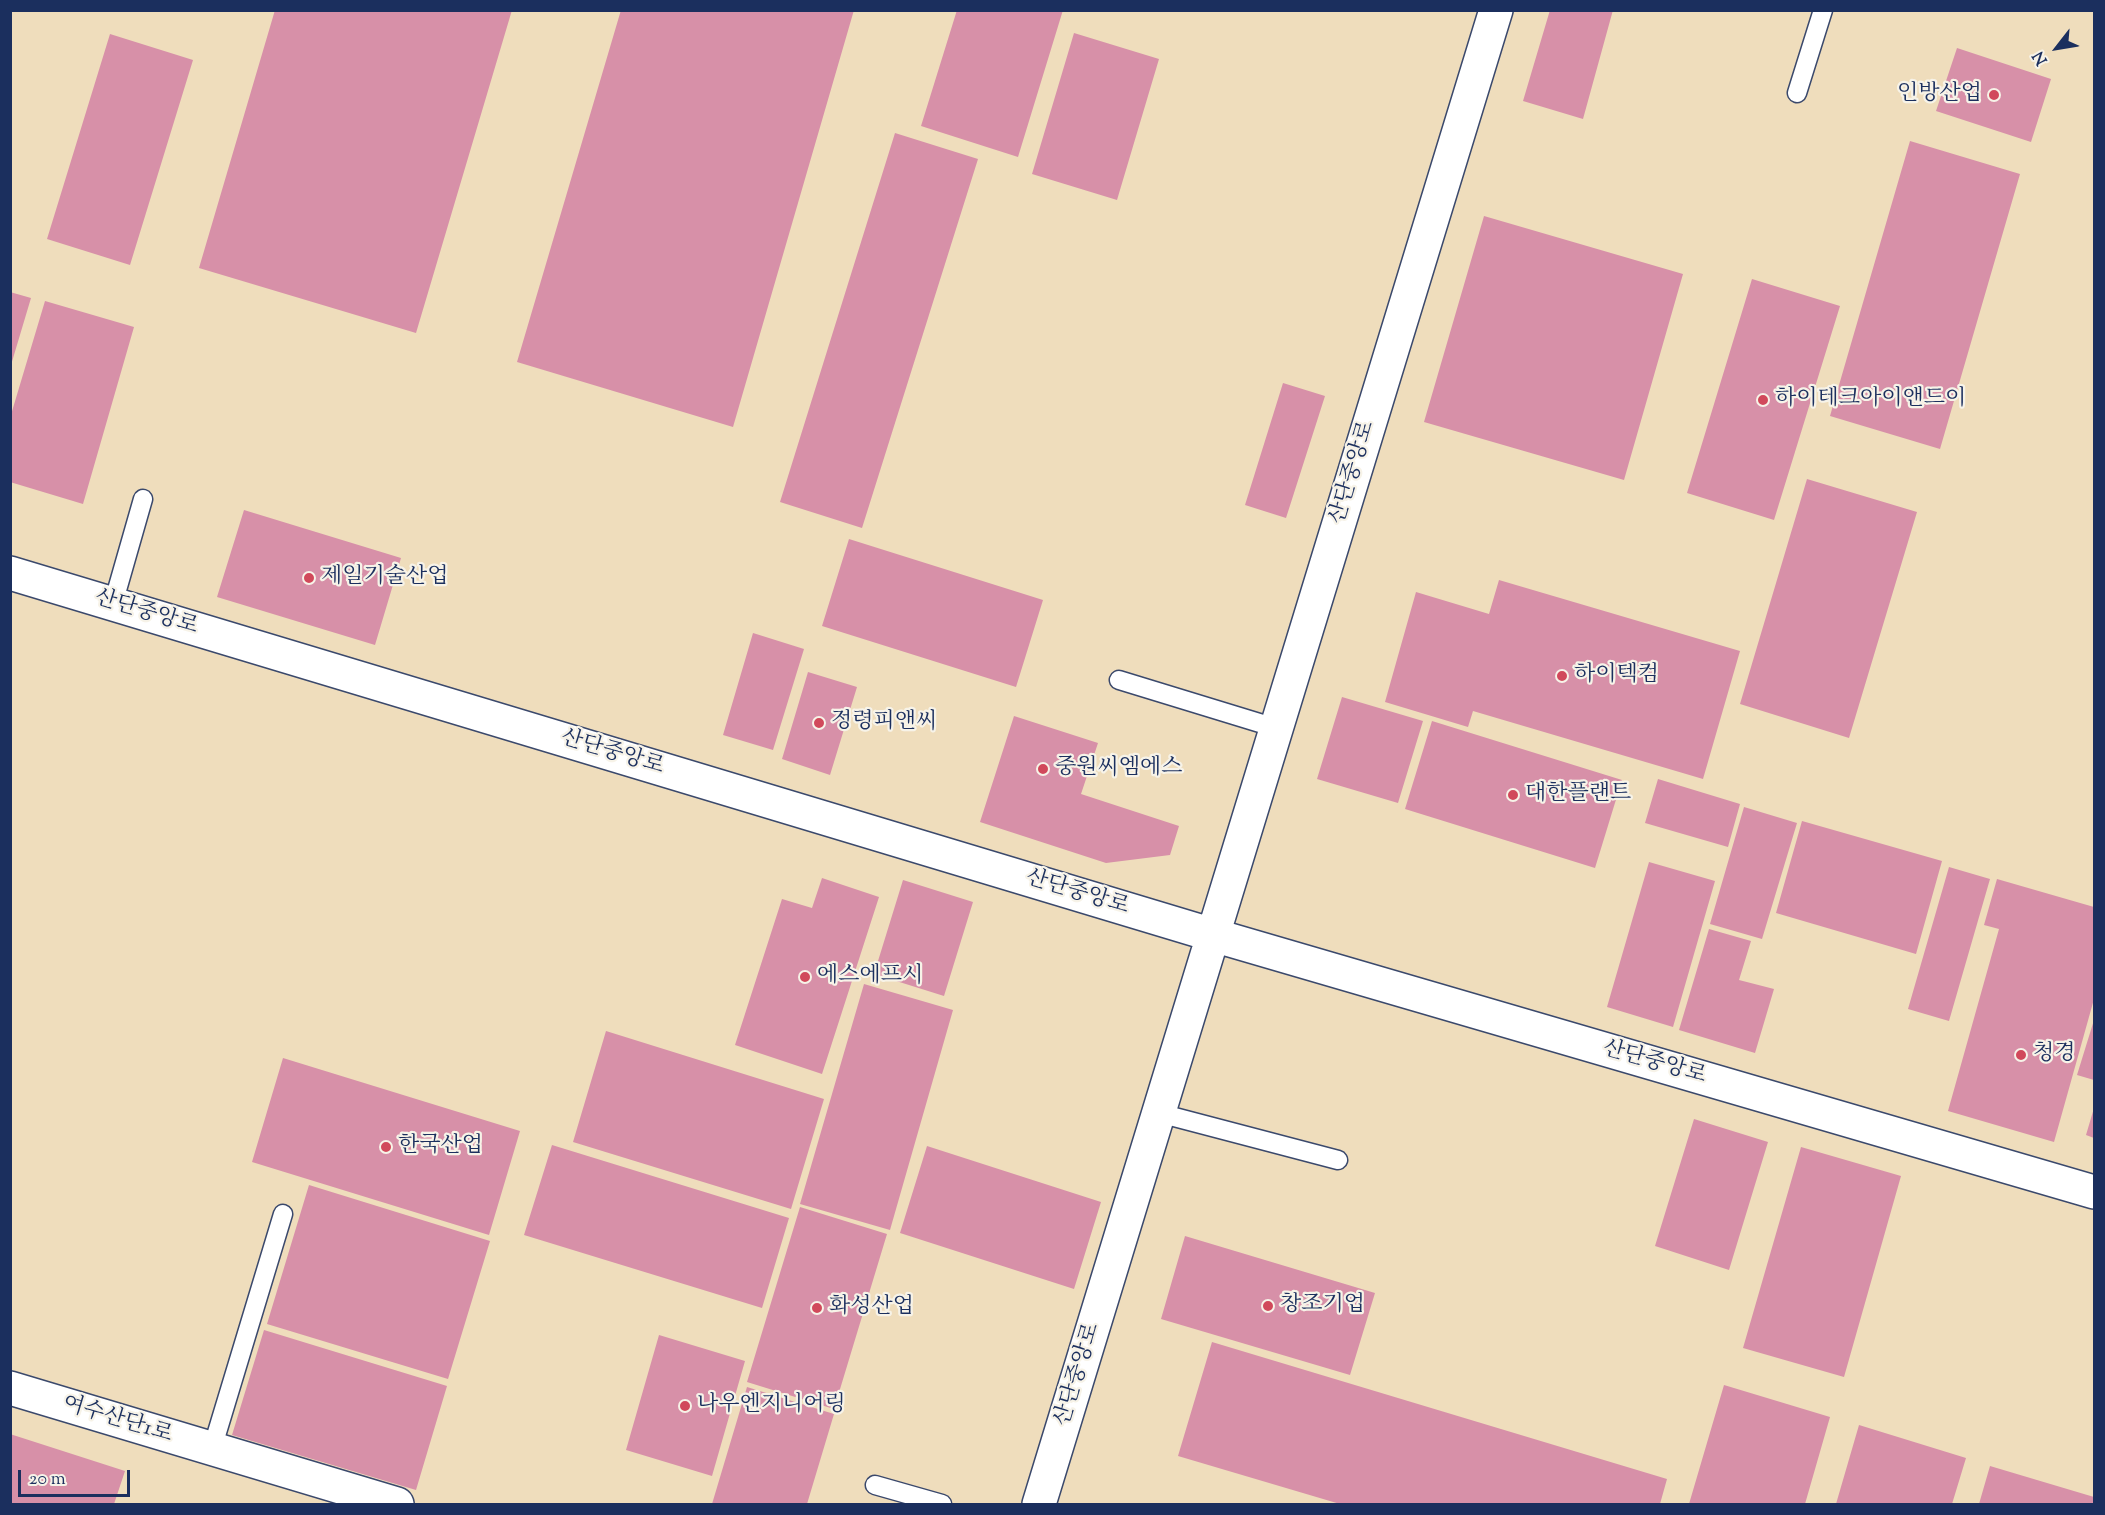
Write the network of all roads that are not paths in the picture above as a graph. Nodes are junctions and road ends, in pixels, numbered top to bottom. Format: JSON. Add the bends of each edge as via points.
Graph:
{"nodes":[{"id":1,"x":1496,"y":10,"type":"edge"},
{"id":2,"x":1822,"y":10,"type":"edge"},
{"id":3,"x":1797,"y":93,"type":"dead end"},
{"id":4,"x":143,"y":499,"type":"dead end"},
{"id":5,"x":10,"y":573,"type":"edge"},
{"id":6,"x":113,"y":604,"type":"junction"},
{"id":7,"x":1119,"y":680,"type":"dead end"},
{"id":8,"x":1276,"y":728,"type":"junction"},
{"id":9,"x":1213,"y":935,"type":"junction"},
{"id":10,"x":1159,"y":1113,"type":"junction"},
{"id":11,"x":1338,"y":1160,"type":"dead end"},
{"id":12,"x":2094,"y":1192,"type":"edge"},
{"id":13,"x":283,"y":1214,"type":"dead end"},
{"id":14,"x":10,"y":1388,"type":"edge"},
{"id":15,"x":212,"y":1449,"type":"junction"},
{"id":16,"x":875,"y":1485,"type":"dead end"},
{"id":17,"x":397,"y":1504,"type":"edge"},
{"id":18,"x":942,"y":1504,"type":"edge"},
{"id":19,"x":1039,"y":1504,"type":"edge"}],
"edges":[{"from":1,"to":8,"type":"street","name":"산단중앙로"},
{"from":2,"to":3,"type":"lane"},
{"from":4,"to":6,"type":"lane"},
{"from":5,"to":6,"type":"street","name":"산단중앙로"},
{"from":6,"to":9,"type":"street","name":"산단중앙로"},
{"from":7,"to":8,"type":"lane"},
{"from":8,"to":9,"type":"street","name":"산단중앙로"},
{"from":9,"to":10,"type":"street","name":"산단중앙로"},
{"from":9,"to":12,"type":"street","name":"산단중앙로"},
{"from":10,"to":11,"type":"lane"},
{"from":10,"to":19,"type":"street","name":"산단중앙로"},
{"from":13,"to":15,"type":"lane"},
{"from":14,"to":15,"type":"street","name":"여수산단1로"},
{"from":15,"to":17,"type":"street","name":"여수산단1로"},
{"from":16,"to":18,"type":"lane"}]}
